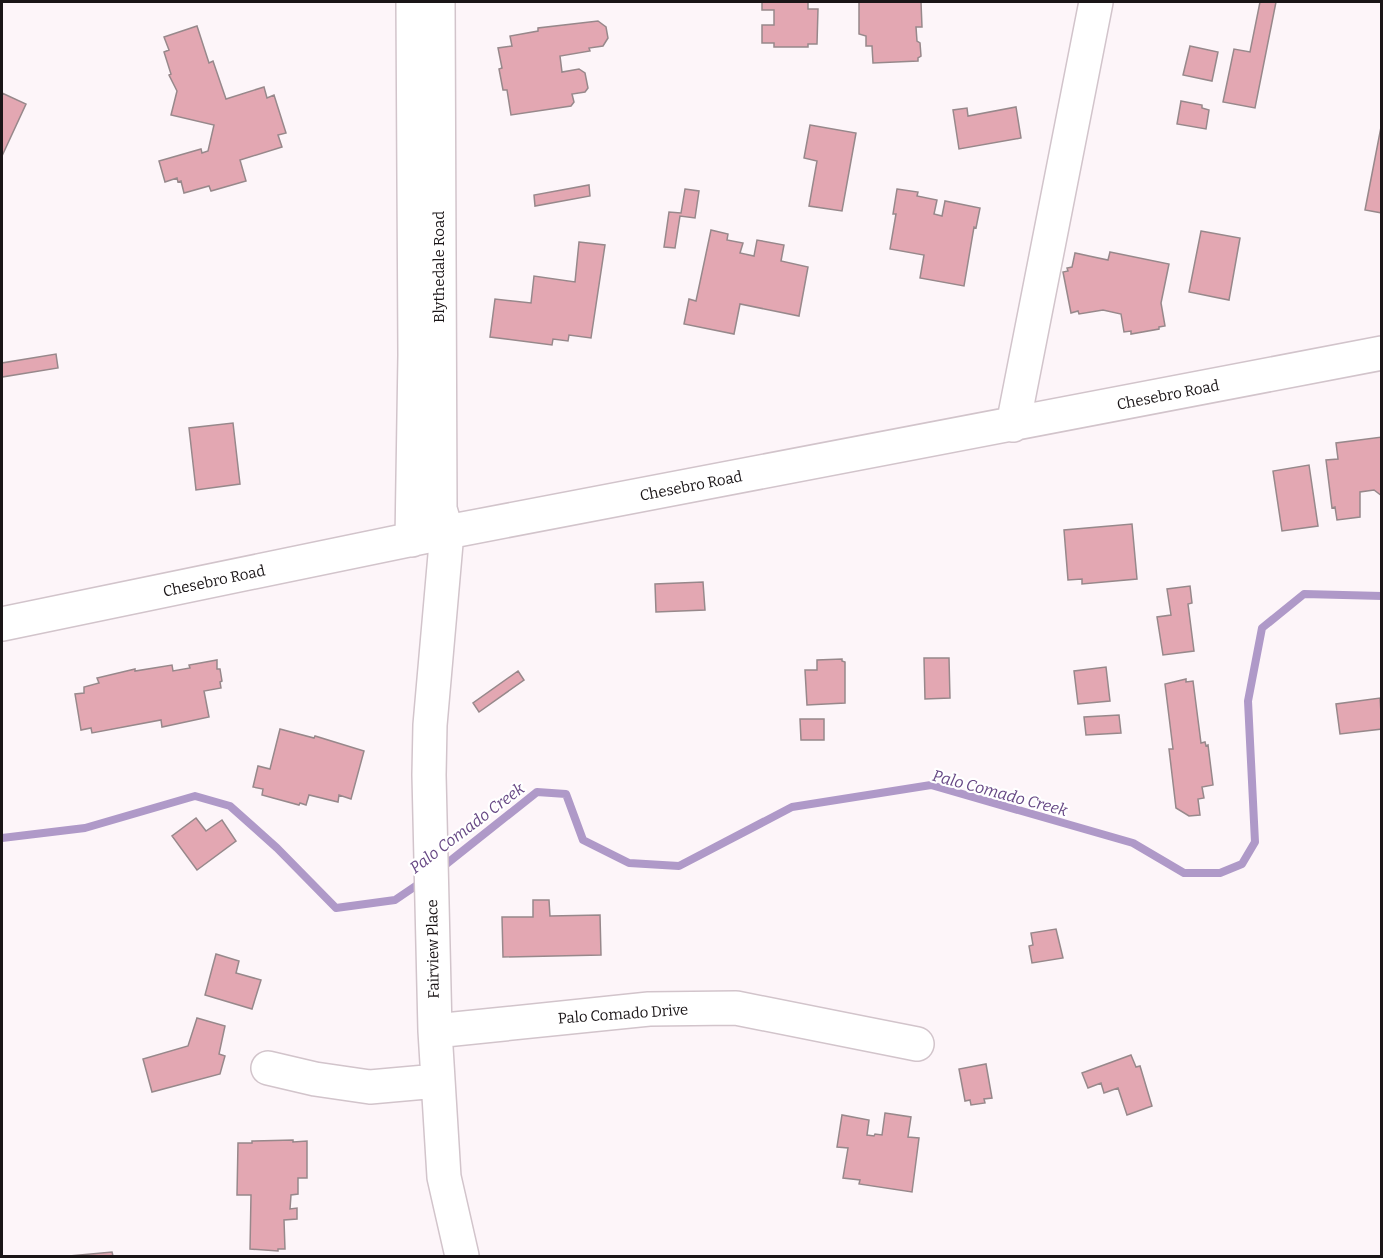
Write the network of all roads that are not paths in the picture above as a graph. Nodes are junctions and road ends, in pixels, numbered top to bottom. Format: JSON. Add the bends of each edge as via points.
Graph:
{"nodes":[{"id":1,"x":413,"y":2,"type":"edge"},
{"id":2,"x":438,"y":2,"type":"edge"},
{"id":3,"x":1096,"y":2,"type":"edge"},
{"id":4,"x":1382,"y":353,"type":"edge"},
{"id":5,"x":1013,"y":425,"type":"junction"},
{"id":6,"x":447,"y":532,"type":"junction"},
{"id":7,"x":412,"y":540,"type":"junction"},
{"id":8,"x":2,"y":624,"type":"edge"},
{"id":9,"x":435,"y":1031,"type":"junction"},
{"id":10,"x":917,"y":1044,"type":"dead end"},
{"id":11,"x":268,"y":1068,"type":"dead end"},
{"id":12,"x":437,"y":1081,"type":"junction"},
{"id":13,"x":462,"y":1257,"type":"edge"}],
"edges":[{"from":1,"to":7,"type":"street"},
{"from":2,"to":6,"type":"street","name":"Blythedale Road","via":[[440,509]]},
{"from":3,"to":5,"type":"street"},
{"from":4,"to":5,"type":"street","name":"Chesebro Road"},
{"from":5,"to":6,"type":"street","name":"Chesebro Road"},
{"from":6,"to":7,"type":"street","name":"Chesebro Road"},
{"from":6,"to":9,"type":"street","name":"Fairview Place","via":[[430,725]]},
{"from":7,"to":8,"type":"street","name":"Chesebro Road"},
{"from":9,"to":10,"type":"street","name":"Palo Comado Drive","via":[[649,1009],[736,1008]]},
{"from":9,"to":12,"type":"street","name":"Fairview Place"},
{"from":11,"to":12,"type":"street","via":[[370,1087]]},
{"from":12,"to":13,"type":"street","name":"Fairview Place","via":[[444,1177]]}]}
